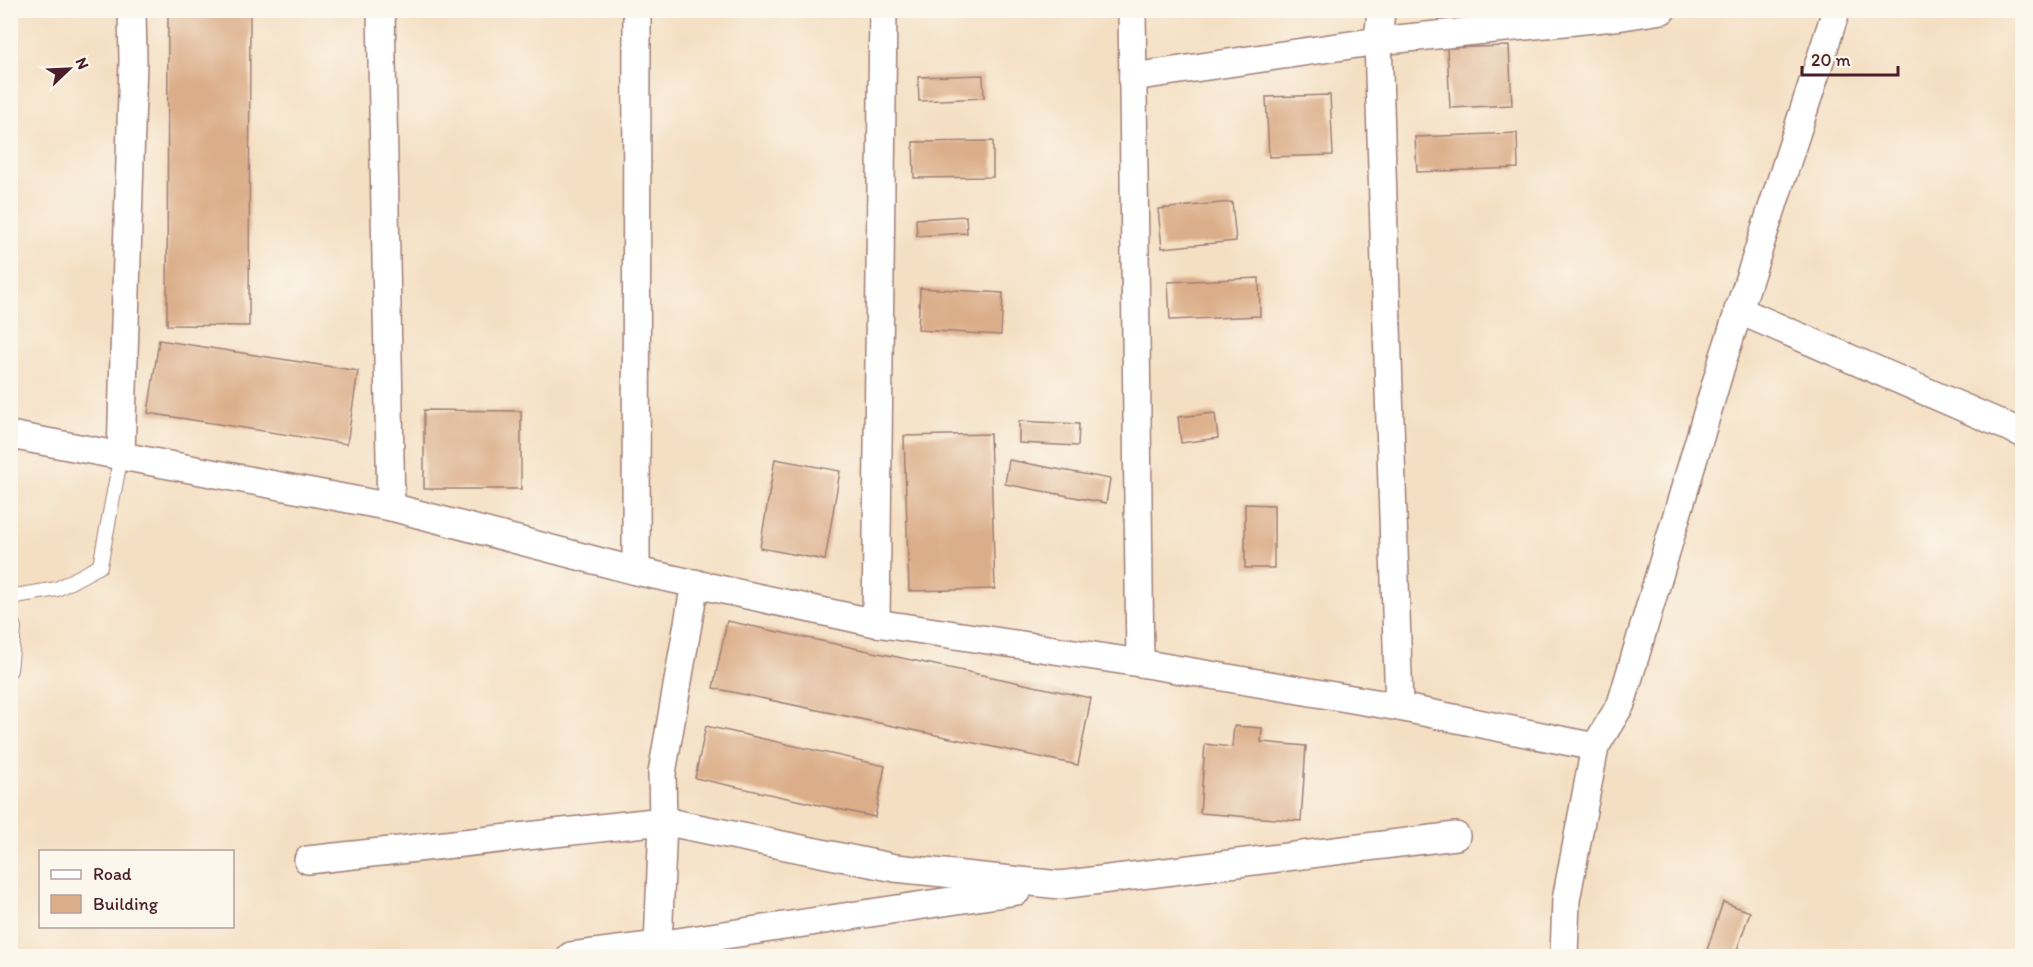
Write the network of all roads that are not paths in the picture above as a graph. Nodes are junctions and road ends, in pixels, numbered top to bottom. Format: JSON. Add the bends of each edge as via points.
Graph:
{"nodes":[{"id":1,"x":132,"y":10,"type":"edge"},
{"id":2,"x":381,"y":10,"type":"edge"},
{"id":3,"x":637,"y":10,"type":"edge"},
{"id":4,"x":883,"y":10,"type":"edge"},
{"id":5,"x":1132,"y":10,"type":"edge"},
{"id":6,"x":1380,"y":10,"type":"edge"},
{"id":7,"x":1662,"y":10,"type":"edge"},
{"id":8,"x":1834,"y":10,"type":"edge"},
{"id":9,"x":1623,"y":13,"type":"edge"},
{"id":10,"x":1378,"y":41,"type":"junction"},
{"id":11,"x":1133,"y":77,"type":"junction"},
{"id":12,"x":1738,"y":310,"type":"junction"},
{"id":13,"x":2022,"y":433,"type":"edge"},
{"id":14,"x":10,"y":435,"type":"edge"},
{"id":15,"x":121,"y":455,"type":"junction"},
{"id":16,"x":391,"y":507,"type":"junction"},
{"id":17,"x":636,"y":571,"type":"junction"},
{"id":18,"x":695,"y":583,"type":"junction"},
{"id":19,"x":10,"y":597,"type":"edge"},
{"id":20,"x":10,"y":616,"type":"edge"},
{"id":21,"x":876,"y":623,"type":"junction"},
{"id":22,"x":1140,"y":663,"type":"junction"},
{"id":23,"x":10,"y":670,"type":"edge"},
{"id":24,"x":1399,"y":707,"type":"junction"},
{"id":25,"x":1595,"y":747,"type":"junction"},
{"id":26,"x":663,"y":821,"type":"junction"},
{"id":27,"x":1456,"y":836,"type":"dead end"},
{"id":28,"x":308,"y":860,"type":"dead end"},
{"id":29,"x":1060,"y":885,"type":"junction"},
{"id":30,"x":658,"y":945,"type":"junction"},
{"id":31,"x":571,"y":957,"type":"edge"},
{"id":32,"x":1564,"y":957,"type":"edge"}],
"edges":[{"from":1,"to":15,"type":"street"},
{"from":2,"to":16,"type":"street"},
{"from":3,"to":17,"type":"street"},
{"from":4,"to":21,"type":"street"},
{"from":5,"to":11,"type":"street"},
{"from":6,"to":10,"type":"street"},
{"from":7,"to":9,"type":"street"},
{"from":8,"to":12,"type":"street"},
{"from":9,"to":10,"type":"street"},
{"from":10,"to":11,"type":"street"},
{"from":10,"to":24,"type":"street"},
{"from":11,"to":22,"type":"street"},
{"from":12,"to":13,"type":"street"},
{"from":12,"to":25,"type":"street","via":[[1621,704]]},
{"from":14,"to":15,"type":"street"},
{"from":15,"to":16,"type":"street"},
{"from":15,"to":19,"type":"lane","via":[[100,566],[57,589]]},
{"from":16,"to":17,"type":"street"},
{"from":17,"to":18,"type":"street"},
{"from":18,"to":21,"type":"street"},
{"from":18,"to":26,"type":"street","via":[[662,773]]},
{"from":20,"to":23,"type":"lane","via":[[14,628]]},
{"from":21,"to":22,"type":"street"},
{"from":22,"to":24,"type":"street"},
{"from":24,"to":25,"type":"street"},
{"from":25,"to":32,"type":"street","via":[[1566,900]]},
{"from":26,"to":28,"type":"street"},
{"from":26,"to":29,"type":"street","via":[[895,868]]},
{"from":26,"to":30,"type":"street"},
{"from":27,"to":29,"type":"street"},
{"from":29,"to":30,"type":"street"},
{"from":30,"to":31,"type":"street"}]}
